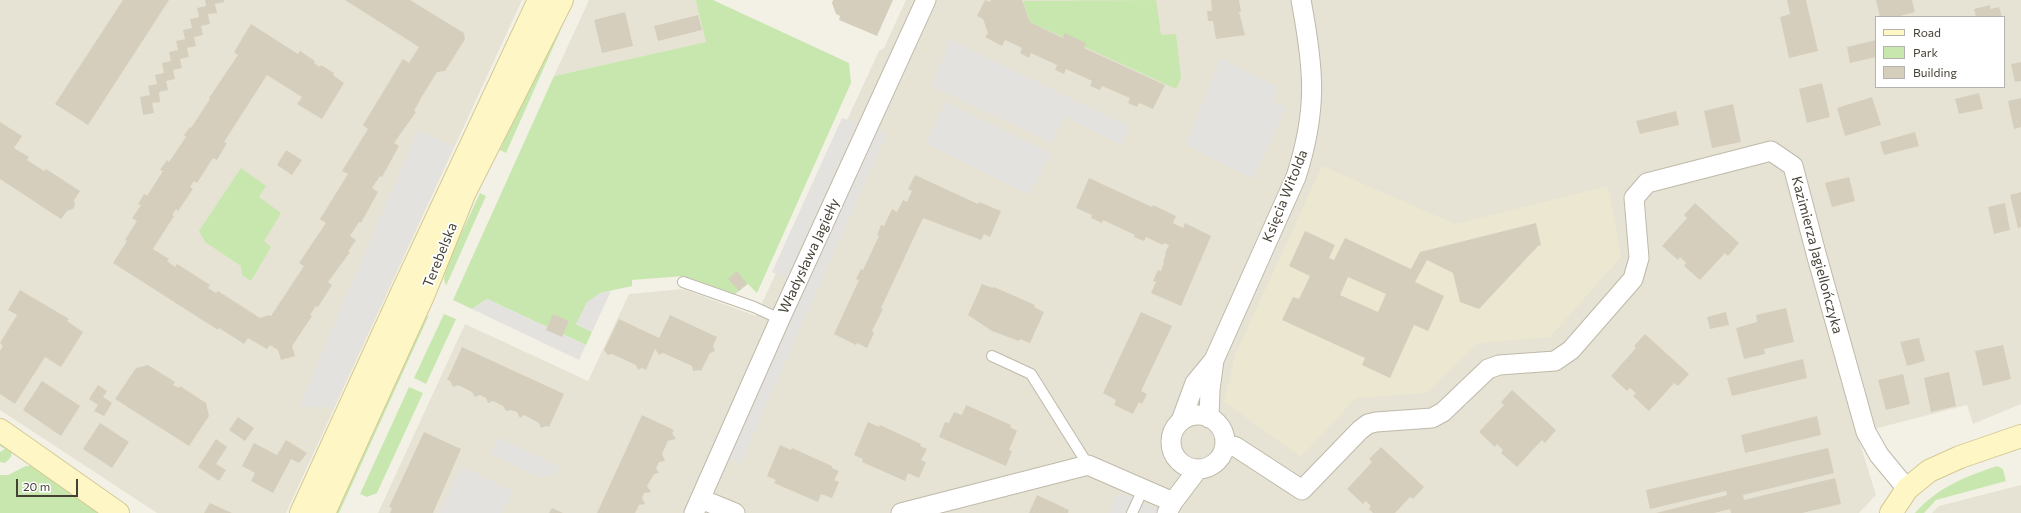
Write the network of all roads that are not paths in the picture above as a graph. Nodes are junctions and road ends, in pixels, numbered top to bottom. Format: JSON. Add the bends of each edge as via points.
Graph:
{"nodes":[{"id":1,"x":539,"y":0,"type":"edge"},
{"id":2,"x":562,"y":0,"type":"edge"},
{"id":3,"x":926,"y":0,"type":"edge"},
{"id":4,"x":1301,"y":0,"type":"edge"},
{"id":5,"x":682,"y":282,"type":"dead end"},
{"id":6,"x":780,"y":319,"type":"junction"},
{"id":7,"x":992,"y":356,"type":"dead end"},
{"id":8,"x":1214,"y":360,"type":"junction"},
{"id":9,"x":1209,"y":418,"type":"junction"},
{"id":10,"x":1181,"y":421,"type":"junction"},
{"id":11,"x":0,"y":430,"type":"edge"},
{"id":12,"x":2020,"y":437,"type":"edge"},
{"id":13,"x":1225,"y":444,"type":"junction"},
{"id":14,"x":1177,"y":459,"type":"junction"},
{"id":15,"x":1088,"y":465,"type":"junction"},
{"id":16,"x":1198,"y":469,"type":"junction"},
{"id":17,"x":1907,"y":488,"type":"junction"},
{"id":18,"x":1143,"y":489,"type":"junction"},
{"id":19,"x":698,"y":506,"type":"edge"},
{"id":20,"x":1170,"y":507,"type":"edge"},
{"id":21,"x":118,"y":513,"type":"edge"},
{"id":22,"x":301,"y":513,"type":"edge"},
{"id":23,"x":324,"y":513,"type":"edge"},
{"id":24,"x":735,"y":513,"type":"edge"},
{"id":25,"x":901,"y":513,"type":"edge"},
{"id":26,"x":1132,"y":513,"type":"edge"},
{"id":27,"x":1891,"y":513,"type":"edge"}],
"edges":[{"from":1,"to":22,"type":"street","name":"Terebelska"},
{"from":2,"to":23,"type":"street","name":"Terebelska","via":[[465,192],[419,303]]},
{"from":3,"to":6,"type":"street","name":"Władysława Jagiełły"},
{"from":4,"to":8,"type":"street","name":"Księcia Witolda","via":[[1312,68],[1313,98],[1305,150],[1293,184]]},
{"from":5,"to":6,"type":"lane","via":[[754,307]]},
{"from":6,"to":19,"type":"street","name":"Władysława Jagiełły"},
{"from":7,"to":15,"type":"lane","via":[[1031,374]]},
{"from":8,"to":9,"type":"street","name":"Księcia Witolda"},
{"from":8,"to":10,"type":"street","name":"Księcia Witolda","via":[[1195,383]]},
{"from":9,"to":10,"type":"street","via":[[1195,416]]},
{"from":9,"to":13,"type":"street","via":[[1221,428]]},
{"from":10,"to":14,"type":"street","via":[[1175,427],[1171,444]]},
{"from":11,"to":21,"type":"street"},
{"from":12,"to":17,"type":"street","via":[[1960,457],[1929,471]]},
{"from":13,"to":16,"type":"street","via":[[1216,462],[1208,468]]},
{"from":13,"to":17,"type":"street","name":"Kazimierza Jagiellończyka","via":[[1236,447],[1302,490],[1368,424],[1432,418],[1443,412],[1488,369],[1499,365],[1555,361],[1571,350],[1633,279],[1639,258],[1634,198],[1648,183],[1771,151],[1793,166],[1866,432],[1879,455]]},
{"from":14,"to":16,"type":"street","via":[[1186,467]]},
{"from":14,"to":20,"type":"street"},
{"from":15,"to":18,"type":"street"},
{"from":15,"to":25,"type":"street"},
{"from":16,"to":20,"type":"street"},
{"from":17,"to":27,"type":"street"},
{"from":18,"to":20,"type":"street"},
{"from":18,"to":26,"type":"lane"},
{"from":19,"to":24,"type":"street"}]}
